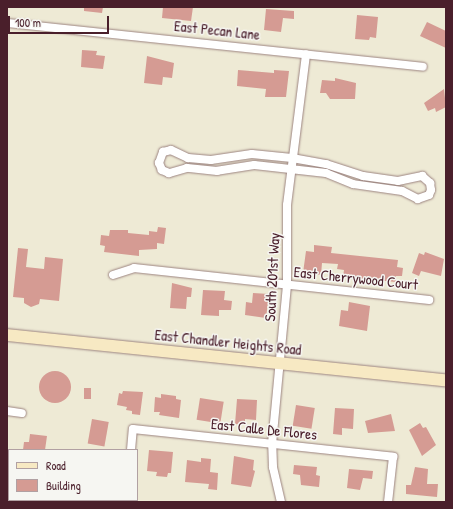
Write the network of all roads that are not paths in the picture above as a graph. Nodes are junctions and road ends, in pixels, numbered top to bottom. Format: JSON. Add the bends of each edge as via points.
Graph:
{"nodes":[{"id":1,"x":7,"y":23,"type":"edge"},
{"id":2,"x":306,"y":54,"type":"junction"},
{"id":3,"x":423,"y":66,"type":"dead end"},
{"id":4,"x":292,"y":158,"type":"junction"},
{"id":5,"x":225,"y":160,"type":"junction"},
{"id":6,"x":328,"y":164,"type":"junction"},
{"id":7,"x":291,"y":169,"type":"junction"},
{"id":8,"x":228,"y":170,"type":"junction"},
{"id":9,"x":326,"y":173,"type":"junction"},
{"id":10,"x":390,"y":180,"type":"junction"},
{"id":11,"x":389,"y":189,"type":"junction"},
{"id":12,"x":113,"y":275,"type":"dead end"},
{"id":13,"x":287,"y":284,"type":"junction"},
{"id":14,"x":429,"y":300,"type":"dead end"},
{"id":15,"x":7,"y":336,"type":"edge"},
{"id":16,"x":280,"y":363,"type":"junction"},
{"id":17,"x":446,"y":380,"type":"edge"},
{"id":18,"x":7,"y":411,"type":"edge"},
{"id":19,"x":22,"y":413,"type":"dead end"},
{"id":20,"x":272,"y":444,"type":"junction"},
{"id":21,"x":131,"y":449,"type":"edge"},
{"id":22,"x":281,"y":502,"type":"edge"},
{"id":23,"x":388,"y":502,"type":"edge"}],
"edges":[{"from":1,"to":2,"type":"street","name":"East Pecan Lane"},
{"from":2,"to":3,"type":"street","name":"East Pecan Lane"},
{"from":2,"to":4,"type":"street","name":"South 201st Way"},
{"from":4,"to":5,"type":"street","via":[[252,154]]},
{"from":4,"to":6,"type":"street"},
{"from":4,"to":7,"type":"street","name":"South 201st Way"},
{"from":5,"to":8,"type":"street"},
{"from":5,"to":8,"type":"street","via":[[188,158],[171,150],[163,152],[159,163],[162,170],[169,173],[187,168]]},
{"from":6,"to":9,"type":"street"},
{"from":6,"to":10,"type":"street","via":[[357,175]]},
{"from":7,"to":8,"type":"street","via":[[249,165]]},
{"from":7,"to":9,"type":"street"},
{"from":7,"to":13,"type":"street","name":"South 201st Way","via":[[287,205]]},
{"from":9,"to":11,"type":"street","via":[[353,184]]},
{"from":10,"to":11,"type":"street"},
{"from":10,"to":11,"type":"street","via":[[422,176],[430,183],[431,190],[429,195],[418,199],[402,191]]},
{"from":12,"to":13,"type":"street","name":"East Cherrywood Court","via":[[134,268]]},
{"from":13,"to":14,"type":"street","name":"East Cherrywood Court"},
{"from":13,"to":16,"type":"street","name":"South 201st Way"},
{"from":15,"to":16,"type":"main road","name":"East Chandler Heights Road"},
{"from":16,"to":17,"type":"main road","name":"East Chandler Heights Road"},
{"from":16,"to":20,"type":"street","name":"South 201st Way"},
{"from":18,"to":19,"type":"street"},
{"from":20,"to":21,"type":"street","name":"East Calle De Flores","via":[[133,429]]},
{"from":20,"to":22,"type":"street","name":"South 201st Way","via":[[272,467]]},
{"from":20,"to":23,"type":"street","name":"East Calle De Flores","via":[[393,456]]}]}
